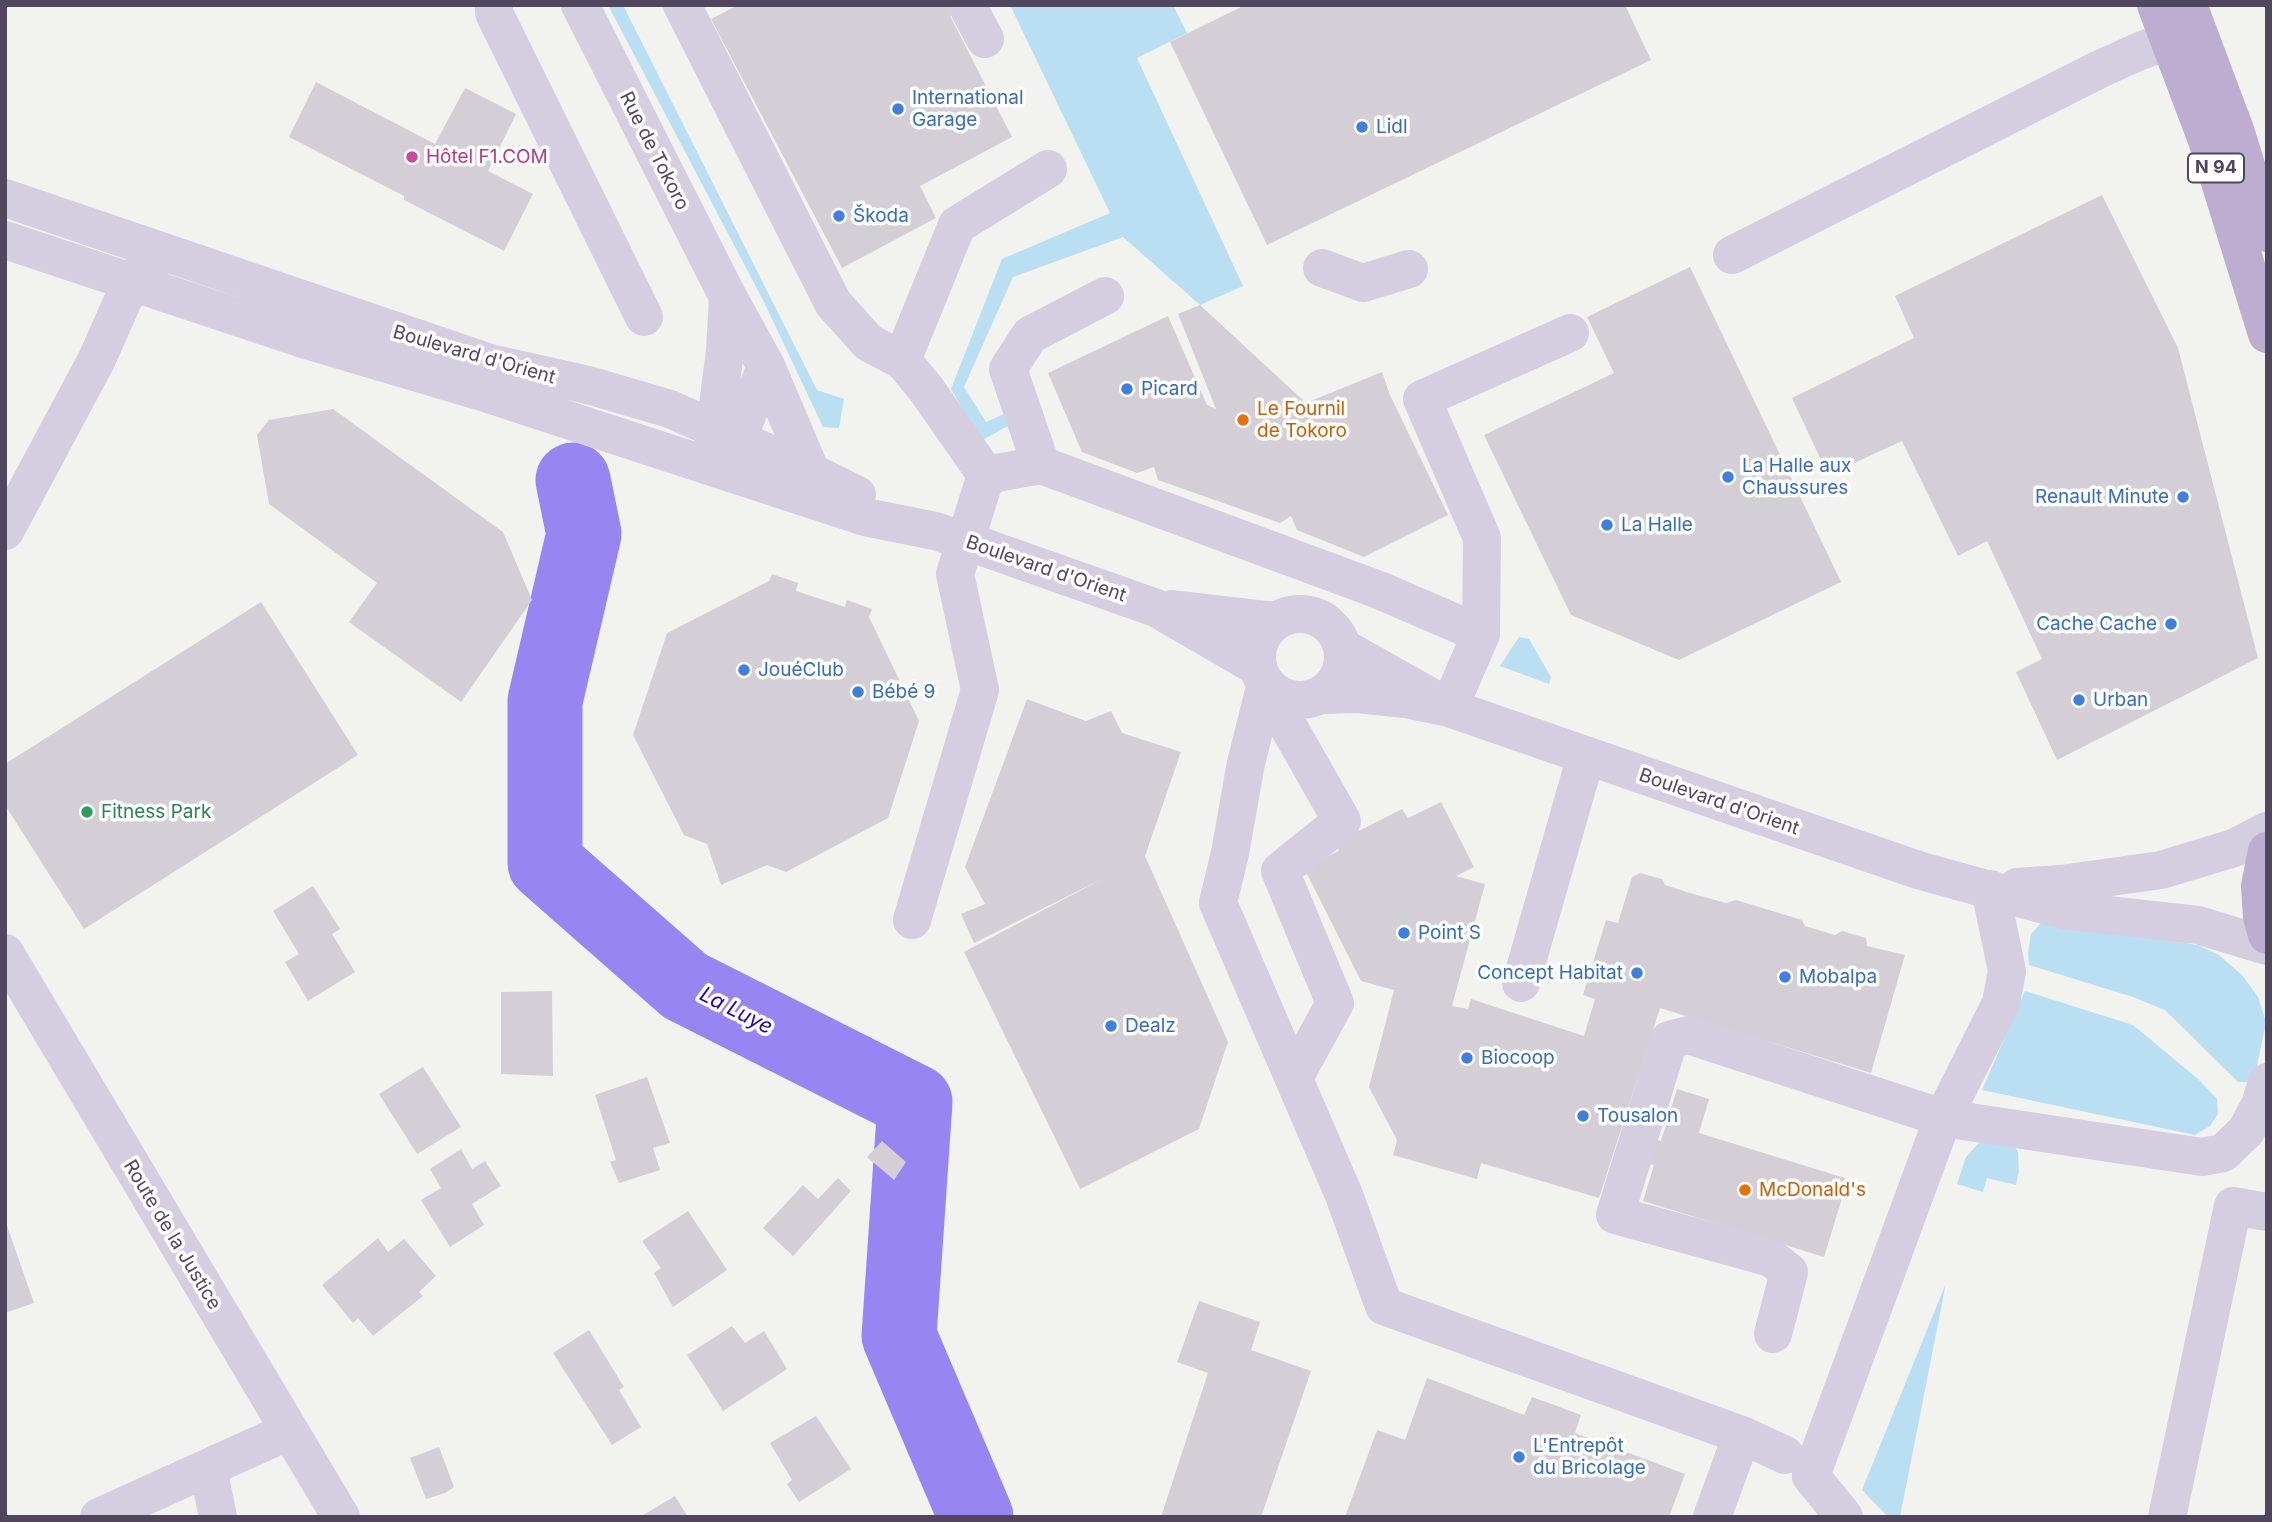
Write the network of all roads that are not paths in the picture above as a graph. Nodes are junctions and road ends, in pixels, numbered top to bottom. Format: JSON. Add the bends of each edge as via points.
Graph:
{"nodes":[{"id":1,"x":494,"y":5,"type":"edge"},
{"id":2,"x":580,"y":5,"type":"edge"},
{"id":3,"x":682,"y":5,"type":"edge"},
{"id":4,"x":967,"y":5,"type":"edge"},
{"id":5,"x":2156,"y":5,"type":"edge"},
{"id":6,"x":2188,"y":5,"type":"edge"},
{"id":7,"x":985,"y":39,"type":"dead end"},
{"id":8,"x":2171,"y":40,"type":"junction"},
{"id":9,"x":1048,"y":169,"type":"dead end"},
{"id":10,"x":5,"y":198,"type":"edge"},
{"id":11,"x":5,"y":210,"type":"edge"},
{"id":12,"x":2267,"y":233,"type":"edge"},
{"id":13,"x":5,"y":240,"type":"edge"},
{"id":14,"x":1732,"y":255,"type":"dead end"},
{"id":15,"x":1322,"y":268,"type":"dead end"},
{"id":16,"x":1409,"y":269,"type":"dead end"},
{"id":17,"x":131,"y":282,"type":"junction"},
{"id":18,"x":1105,"y":296,"type":"dead end"},
{"id":19,"x":728,"y":297,"type":"junction"},
{"id":20,"x":644,"y":317,"type":"dead end"},
{"id":21,"x":380,"y":327,"type":"junction"},
{"id":22,"x":1570,"y":333,"type":"dead end"},
{"id":23,"x":2267,"y":334,"type":"edge"},
{"id":24,"x":725,"y":351,"type":"junction"},
{"id":25,"x":902,"y":360,"type":"junction"},
{"id":26,"x":766,"y":366,"type":"junction"},
{"id":27,"x":670,"y":409,"type":"junction"},
{"id":28,"x":719,"y":446,"type":"junction"},
{"id":29,"x":1041,"y":464,"type":"junction"},
{"id":30,"x":811,"y":472,"type":"junction"},
{"id":31,"x":986,"y":475,"type":"junction"},
{"id":32,"x":5,"y":531,"type":"edge"},
{"id":33,"x":950,"y":536,"type":"junction"},
{"id":34,"x":1156,"y":608,"type":"junction"},
{"id":35,"x":1276,"y":621,"type":"junction"},
{"id":36,"x":1481,"y":634,"type":"junction"},
{"id":37,"x":1342,"y":647,"type":"junction"},
{"id":38,"x":1262,"y":675,"type":"junction"},
{"id":39,"x":1304,"y":707,"type":"junction"},
{"id":40,"x":1449,"y":708,"type":"junction"},
{"id":41,"x":1586,"y":756,"type":"junction"},
{"id":42,"x":2267,"y":831,"type":"edge"},
{"id":43,"x":2267,"y":851,"type":"edge"},
{"id":44,"x":1230,"y":853,"type":"junction"},
{"id":45,"x":1990,"y":889,"type":"junction"},
{"id":46,"x":912,"y":919,"type":"dead end"},
{"id":47,"x":2267,"y":935,"type":"edge"},
{"id":48,"x":2267,"y":946,"type":"edge"},
{"id":49,"x":5,"y":953,"type":"edge"},
{"id":50,"x":1521,"y":984,"type":"dead end"},
{"id":51,"x":1294,"y":1078,"type":"junction"},
{"id":52,"x":2267,"y":1082,"type":"edge"},
{"id":53,"x":1943,"y":1118,"type":"junction"},
{"id":54,"x":2267,"y":1212,"type":"edge"},
{"id":55,"x":1773,"y":1334,"type":"dead end"},
{"id":56,"x":289,"y":1431,"type":"junction"},
{"id":57,"x":1742,"y":1435,"type":"junction"},
{"id":58,"x":1785,"y":1454,"type":"dead end"},
{"id":59,"x":208,"y":1468,"type":"junction"},
{"id":60,"x":99,"y":1517,"type":"edge"},
{"id":61,"x":218,"y":1517,"type":"edge"},
{"id":62,"x":341,"y":1517,"type":"edge"},
{"id":63,"x":1712,"y":1517,"type":"edge"},
{"id":64,"x":1844,"y":1517,"type":"edge"},
{"id":65,"x":2167,"y":1517,"type":"edge"}],
"edges":[{"from":1,"to":20,"type":"street"},
{"from":2,"to":19,"type":"street","name":"Rue de Tokoro"},
{"from":3,"to":25,"type":"street","via":[[834,303],[869,343]]},
{"from":4,"to":7,"type":"street"},
{"from":5,"to":8,"type":"main road","number":"N 94"},
{"from":6,"to":12,"type":"main road","number":"N 94"},
{"from":8,"to":14,"type":"street","via":[[2100,69]]},
{"from":8,"to":23,"type":"main road","number":"N 94"},
{"from":9,"to":25,"type":"street","via":[[957,225]]},
{"from":10,"to":21,"type":"street","name":"Boulevard d'Orient"},
{"from":11,"to":17,"type":"street","via":[[27,223],[122,254],[132,264]]},
{"from":13,"to":17,"type":"street","name":"Boulevard d'Orient"},
{"from":15,"to":16,"type":"street","via":[[1363,283]]},
{"from":17,"to":21,"type":"street","via":[[143,269],[166,270],[343,330]]},
{"from":17,"to":28,"type":"street","name":"Boulevard d'Orient","via":[[567,419],[601,415]]},
{"from":17,"to":32,"type":"street","via":[[97,359]]},
{"from":18,"to":29,"type":"street","via":[[1030,335],[1008,369]]},
{"from":19,"to":24,"type":"street"},
{"from":19,"to":26,"type":"street","name":"Rue de Tokoro"},
{"from":21,"to":27,"type":"street","name":"Boulevard d'Orient","via":[[490,363]]},
{"from":22,"to":36,"type":"street","via":[[1422,399],[1482,538]]},
{"from":24,"to":27,"type":"street"},
{"from":24,"to":28,"type":"street"},
{"from":25,"to":31,"type":"street"},
{"from":26,"to":28,"type":"street"},
{"from":26,"to":30,"type":"street","name":"Rue de Tokoro"},
{"from":27,"to":28,"type":"street","name":"Boulevard d'Orient"},
{"from":28,"to":30,"type":"street","name":"Boulevard d'Orient"},
{"from":28,"to":33,"type":"street","name":"Boulevard d'Orient","via":[[865,517]]},
{"from":29,"to":31,"type":"street"},
{"from":29,"to":36,"type":"street","via":[[1379,590]]},
{"from":30,"to":33,"type":"street","name":"Boulevard d'Orient"},
{"from":31,"to":33,"type":"street"},
{"from":33,"to":34,"type":"street","name":"Boulevard d'Orient"},
{"from":33,"to":46,"type":"street","via":[[980,690]]},
{"from":34,"to":35,"type":"street","name":"Boulevard d'Orient"},
{"from":34,"to":38,"type":"street","name":"Boulevard d'Orient"},
{"from":35,"to":37,"type":"street","via":[[1302,613],[1315,616],[1328,623]]},
{"from":35,"to":38,"type":"street","via":[[1259,641]]},
{"from":36,"to":40,"type":"street"},
{"from":37,"to":39,"type":"street","via":[[1342,669],[1329,689]]},
{"from":37,"to":40,"type":"street","name":"Boulevard d'Orient"},
{"from":38,"to":39,"type":"street","via":[[1282,696]]},
{"from":38,"to":44,"type":"street"},
{"from":39,"to":40,"type":"street","name":"Boulevard d'Orient","via":[[1358,694]]},
{"from":39,"to":44,"type":"street","via":[[1267,767]]},
{"from":39,"to":51,"type":"street","via":[[1342,821],[1280,871],[1335,1003]]},
{"from":40,"to":41,"type":"street","name":"Boulevard d'Orient"},
{"from":41,"to":45,"type":"street","name":"Boulevard d'Orient","via":[[1918,870]]},
{"from":41,"to":50,"type":"street"},
{"from":42,"to":45,"type":"street","name":"Boulevard d'Orient","via":[[2234,848],[2161,870]]},
{"from":43,"to":47,"type":"main road","via":[[2260,886]]},
{"from":44,"to":51,"type":"street","via":[[1218,903]]},
{"from":45,"to":48,"type":"street","name":"Boulevard d'Orient","via":[[2062,909],[2198,926]]},
{"from":45,"to":53,"type":"street","via":[[2007,971],[2001,1003]]},
{"from":49,"to":56,"type":"street","name":"Route de la Justice"},
{"from":51,"to":57,"type":"street","via":[[1344,1195],[1384,1306]]},
{"from":52,"to":53,"type":"street","via":[[2246,1131],[2223,1153],[2202,1157]]},
{"from":53,"to":55,"type":"street","via":[[1688,1035],[1669,1040],[1615,1215],[1771,1258],[1789,1272]]},
{"from":53,"to":64,"type":"street","via":[[1811,1476]]},
{"from":54,"to":65,"type":"street","via":[[2233,1206]]},
{"from":56,"to":59,"type":"street"},
{"from":56,"to":62,"type":"street","name":"Route de la Justice"},
{"from":57,"to":58,"type":"street"},
{"from":57,"to":63,"type":"street"},
{"from":59,"to":60,"type":"street"},
{"from":59,"to":61,"type":"street"}]}
